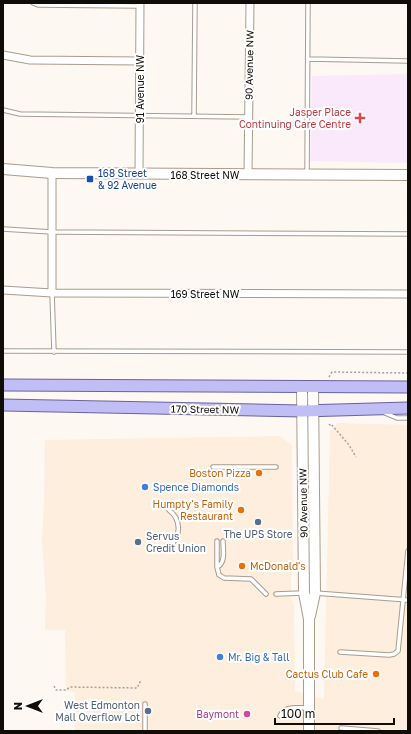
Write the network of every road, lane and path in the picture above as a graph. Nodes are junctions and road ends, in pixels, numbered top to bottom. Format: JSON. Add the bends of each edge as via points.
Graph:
{"nodes":[{"id":1,"x":33,"y":3,"type":"edge"},
{"id":2,"x":195,"y":3,"type":"edge"},
{"id":3,"x":250,"y":3,"type":"edge"},
{"id":4,"x":308,"y":3,"type":"edge"},
{"id":5,"x":140,"y":4,"type":"edge"},
{"id":6,"x":3,"y":55,"type":"edge"},
{"id":7,"x":308,"y":59,"type":"junction"},
{"id":8,"x":140,"y":61,"type":"junction"},
{"id":9,"x":408,"y":61,"type":"edge"},
{"id":10,"x":3,"y":110,"type":"edge"},
{"id":11,"x":140,"y":116,"type":"junction"},
{"id":12,"x":194,"y":116,"type":"junction"},
{"id":13,"x":248,"y":117,"type":"junction"},
{"id":14,"x":3,"y":169,"type":"edge"},
{"id":15,"x":52,"y":173,"type":"junction"},
{"id":16,"x":139,"y":174,"type":"junction"},
{"id":17,"x":248,"y":175,"type":"junction"},
{"id":18,"x":307,"y":175,"type":"junction"},
{"id":19,"x":408,"y":175,"type":"edge"},
{"id":20,"x":3,"y":229,"type":"edge"},
{"id":21,"x":52,"y":232,"type":"junction"},
{"id":22,"x":408,"y":234,"type":"edge"},
{"id":23,"x":3,"y":290,"type":"edge"},
{"id":24,"x":52,"y":293,"type":"junction"},
{"id":25,"x":408,"y":294,"type":"edge"},
{"id":26,"x":3,"y":351,"type":"edge"},
{"id":27,"x":54,"y":352,"type":"junction"},
{"id":28,"x":408,"y":352,"type":"edge"},
{"id":29,"x":408,"y":373,"type":"edge"},
{"id":30,"x":329,"y":378,"type":"dead end"},
{"id":31,"x":3,"y":385,"type":"edge"},
{"id":32,"x":307,"y":387,"type":"junction"},
{"id":33,"x":408,"y":387,"type":"edge"},
{"id":34,"x":3,"y":405,"type":"edge"},
{"id":35,"x":408,"y":408,"type":"edge"},
{"id":36,"x":377,"y":409,"type":"junction"},
{"id":37,"x":307,"y":411,"type":"junction"},
{"id":38,"x":408,"y":418,"type":"edge"},
{"id":39,"x":329,"y":424,"type":"dead end"},
{"id":40,"x":356,"y":457,"type":"dead end"},
{"id":41,"x":213,"y":467,"type":"dead end"},
{"id":42,"x":276,"y":467,"type":"dead end"},
{"id":43,"x":169,"y":510,"type":"dead end"},
{"id":44,"x":217,"y":541,"type":"dead end"},
{"id":45,"x":223,"y":541,"type":"dead end"},
{"id":46,"x":169,"y":546,"type":"dead end"},
{"id":47,"x":408,"y":551,"type":"edge"},
{"id":48,"x":217,"y":567,"type":"junction"},
{"id":49,"x":304,"y":593,"type":"junction"},
{"id":50,"x":315,"y":593,"type":"junction"},
{"id":51,"x":266,"y":594,"type":"dead end"},
{"id":52,"x":276,"y":594,"type":"dead end"},
{"id":53,"x":403,"y":600,"type":"junction"},
{"id":54,"x":408,"y":600,"type":"edge"},
{"id":55,"x":309,"y":620,"type":"junction"},
{"id":56,"x":340,"y":652,"type":"dead end"},
{"id":57,"x":141,"y":680,"type":"dead end"},
{"id":58,"x":54,"y":686,"type":"dead end"},
{"id":59,"x":145,"y":704,"type":"dead end"},
{"id":60,"x":309,"y":708,"type":"junction"},
{"id":61,"x":280,"y":716,"type":"dead end"},
{"id":62,"x":341,"y":728,"type":"dead end"},
{"id":63,"x":145,"y":731,"type":"edge"},
{"id":64,"x":309,"y":731,"type":"edge"},
{"id":65,"x":378,"y":731,"type":"edge"}],
"edges":[{"from":1,"to":5,"type":"lane"},
{"from":2,"to":12,"type":"lane"},
{"from":3,"to":13,"type":"street","name":"90 Avenue NW"},
{"from":4,"to":7,"type":"lane"},
{"from":5,"to":8,"type":"street","name":"91 Avenue NW"},
{"from":6,"to":8,"type":"street","via":[[30,60]]},
{"from":7,"to":9,"type":"lane"},
{"from":7,"to":18,"type":"lane"},
{"from":8,"to":11,"type":"street","name":"91 Avenue NW"},
{"from":10,"to":11,"type":"lane","via":[[20,114]]},
{"from":11,"to":12,"type":"lane"},
{"from":11,"to":16,"type":"street","name":"91 Avenue NW"},
{"from":12,"to":13,"type":"lane"},
{"from":13,"to":17,"type":"street","name":"90 Avenue NW"},
{"from":14,"to":15,"type":"street","name":"168 Street NW"},
{"from":15,"to":16,"type":"street","name":"168 Street NW"},
{"from":15,"to":21,"type":"street"},
{"from":16,"to":17,"type":"street","name":"168 Street NW"},
{"from":17,"to":18,"type":"street","name":"168 Street NW"},
{"from":18,"to":19,"type":"street","name":"168 Street NW"},
{"from":20,"to":21,"type":"lane"},
{"from":21,"to":22,"type":"lane"},
{"from":21,"to":24,"type":"street"},
{"from":23,"to":24,"type":"street","name":"169 Street NW"},
{"from":24,"to":25,"type":"street","name":"169 Street NW"},
{"from":24,"to":27,"type":"lane"},
{"from":26,"to":27,"type":"lane"},
{"from":27,"to":28,"type":"lane"},
{"from":29,"to":30,"type":"path","via":[[332,372]]},
{"from":31,"to":32,"type":"main road"},
{"from":32,"to":33,"type":"main road"},
{"from":32,"to":37,"type":"street","name":"90 Avenue NW"},
{"from":34,"to":37,"type":"main road","name":"170 Street NW"},
{"from":35,"to":36,"type":"main road","name":"170 Street NW"},
{"from":36,"to":37,"type":"main road","name":"170 Street NW"},
{"from":36,"to":38,"type":"lane","via":[[397,418]]},
{"from":37,"to":49,"type":"street","name":"90 Avenue NW"},
{"from":37,"to":50,"type":"street","name":"90 Avenue NW"},
{"from":39,"to":40,"type":"path"},
{"from":41,"to":42,"type":"lane"},
{"from":43,"to":46,"type":"lane","via":[[175,514],[178,522],[177,539]]},
{"from":44,"to":48,"type":"lane"},
{"from":45,"to":48,"type":"lane","via":[[223,561]]},
{"from":47,"to":53,"type":"lane"},
{"from":48,"to":51,"type":"lane","via":[[221,577],[251,579]]},
{"from":49,"to":50,"type":"lane"},
{"from":49,"to":52,"type":"lane"},
{"from":49,"to":55,"type":"street","name":"90 Avenue NW"},
{"from":50,"to":53,"type":"lane"},
{"from":50,"to":55,"type":"street","name":"90 Avenue NW"},
{"from":53,"to":54,"type":"lane"},
{"from":53,"to":56,"type":"lane","via":[[399,647],[396,653],[389,655]]},
{"from":55,"to":60,"type":"street","name":"90 Avenue NW"},
{"from":57,"to":58,"type":"path","via":[[137,688],[56,690]]},
{"from":59,"to":63,"type":"lane"},
{"from":60,"to":61,"type":"lane","via":[[286,709]]},
{"from":60,"to":64,"type":"street","name":"90 Avenue NW"},
{"from":62,"to":65,"type":"lane"}]}
